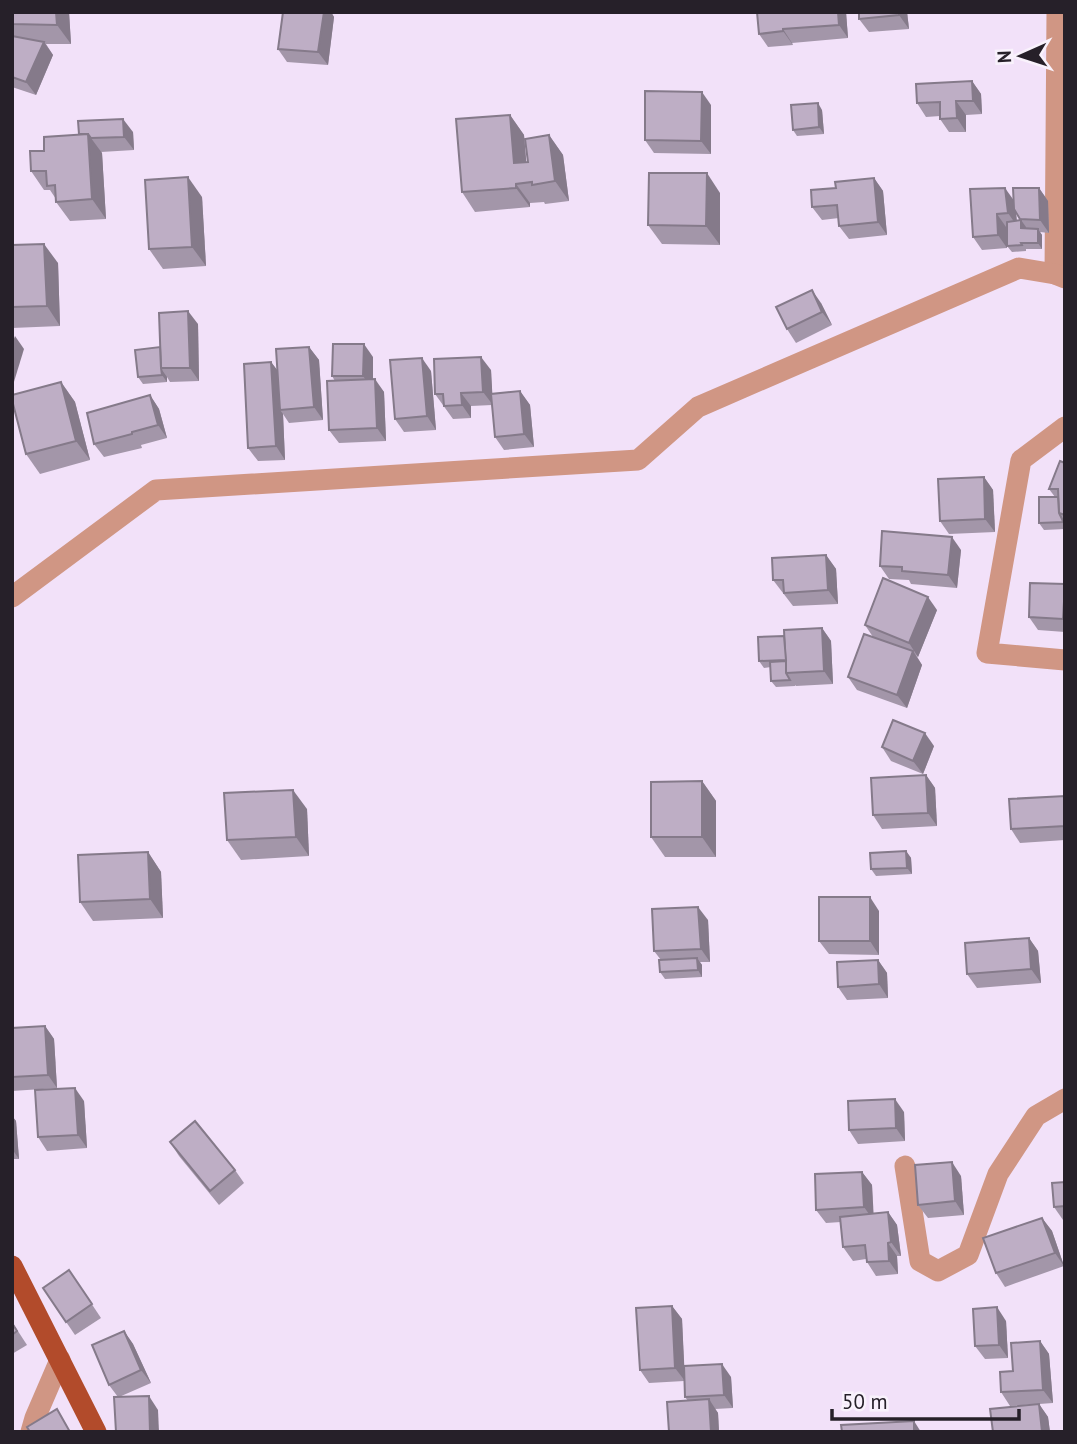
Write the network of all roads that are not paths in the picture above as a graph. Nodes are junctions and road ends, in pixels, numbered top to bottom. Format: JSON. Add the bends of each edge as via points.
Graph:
{"nodes":[{"id":1,"x":1057,"y":12,"type":"edge"},
{"id":2,"x":1060,"y":276,"type":"edge"},
{"id":3,"x":1065,"y":426,"type":"edge"},
{"id":4,"x":12,"y":597,"type":"edge"},
{"id":5,"x":1065,"y":660,"type":"edge"},
{"id":6,"x":1065,"y":1099,"type":"edge"},
{"id":7,"x":905,"y":1166,"type":"dead end"},
{"id":8,"x":12,"y":1266,"type":"edge"},
{"id":9,"x":60,"y":1360,"type":"junction"},
{"id":10,"x":31,"y":1432,"type":"edge"},
{"id":11,"x":96,"y":1432,"type":"edge"}],
"edges":[{"from":1,"to":2,"type":"street"},
{"from":2,"to":4,"type":"street","via":[[1019,268],[698,407],[638,460],[156,490]]},
{"from":3,"to":5,"type":"street","via":[[1021,460],[986,653]]},
{"from":6,"to":7,"type":"street","via":[[1036,1116],[999,1174],[968,1255],[938,1271],[920,1261]]},
{"from":8,"to":9,"type":"main road"},
{"from":9,"to":10,"type":"street"},
{"from":9,"to":11,"type":"main road"}]}
